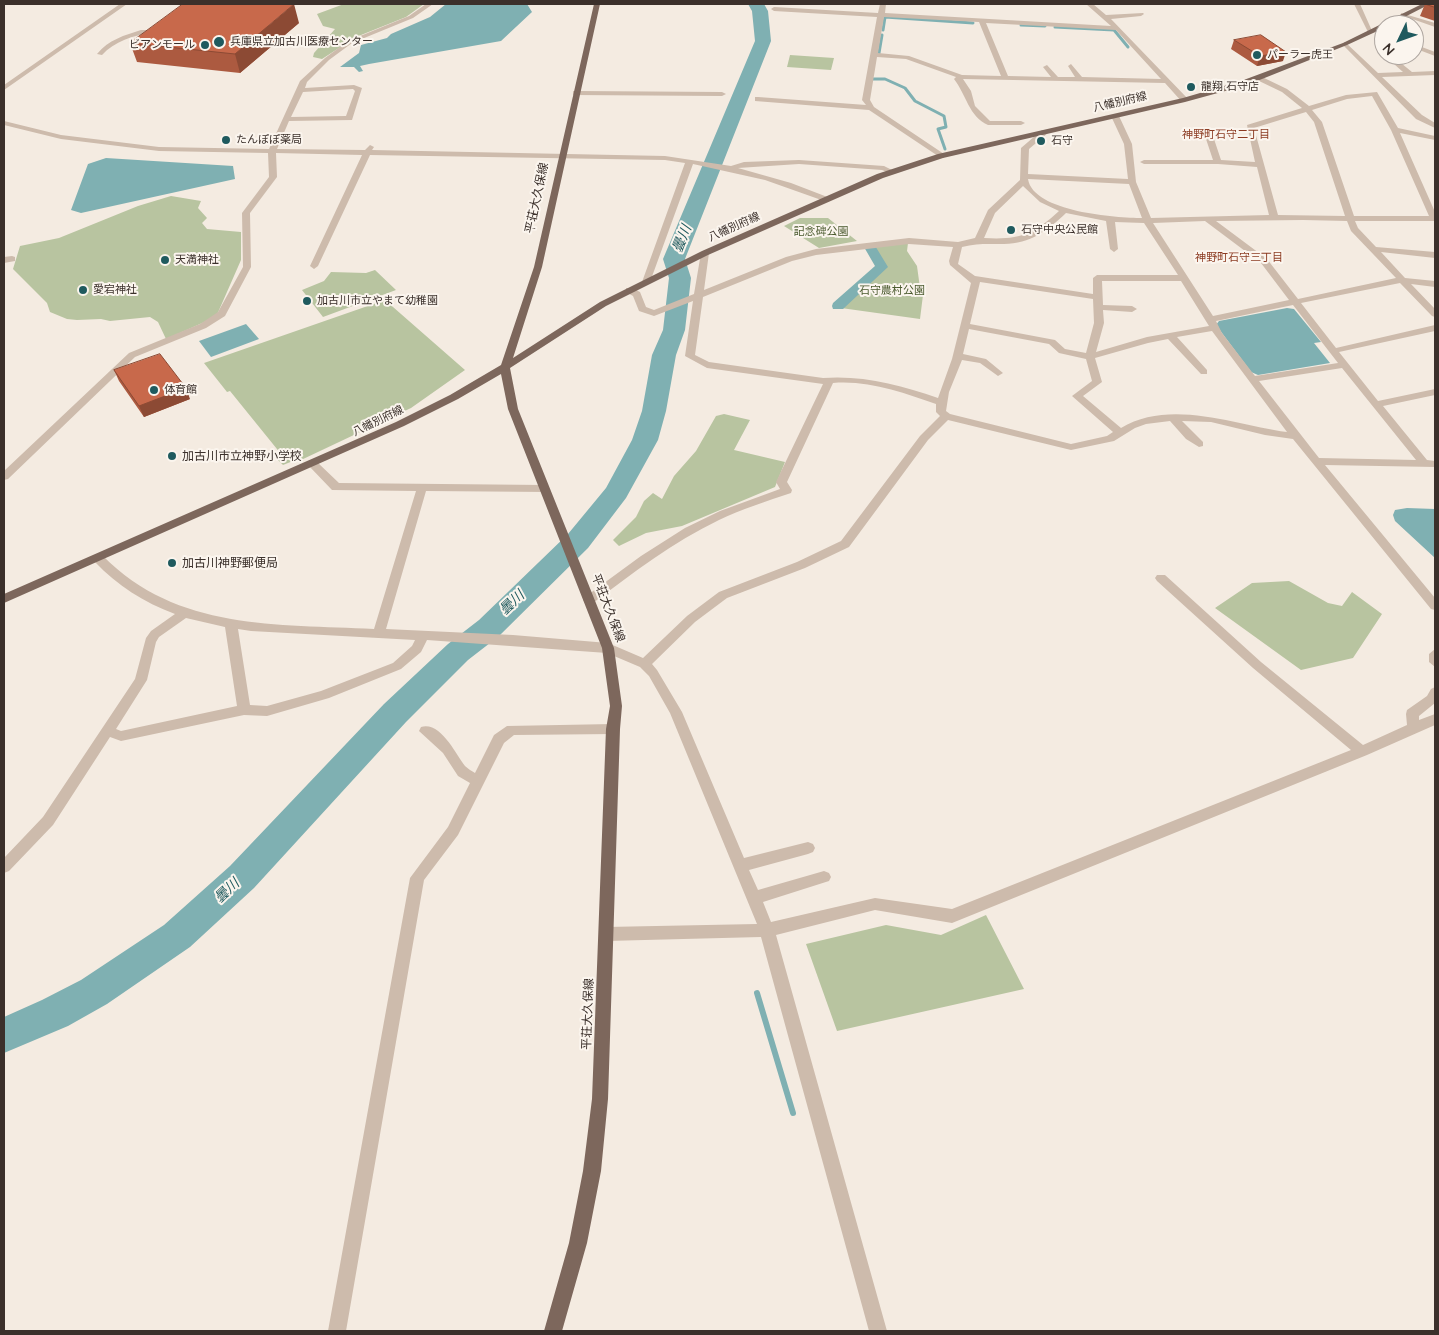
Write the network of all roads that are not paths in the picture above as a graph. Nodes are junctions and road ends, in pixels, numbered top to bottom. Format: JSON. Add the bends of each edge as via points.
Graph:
{"nodes":[{"id":1,"x":124,"y":4,"type":"edge"},
{"id":2,"x":430,"y":4,"type":"edge"},
{"id":3,"x":597,"y":4,"type":"edge"},
{"id":4,"x":883,"y":4,"type":"edge"},
{"id":5,"x":1089,"y":4,"type":"edge"},
{"id":6,"x":1357,"y":4,"type":"edge"},
{"id":7,"x":1427,"y":4,"type":"edge"},
{"id":8,"x":774,"y":9,"type":"dead end"},
{"id":9,"x":1141,"y":14,"type":"dead end"},
{"id":10,"x":1403,"y":14,"type":"junction"},
{"id":11,"x":881,"y":16,"type":"junction"},
{"id":12,"x":1106,"y":17,"type":"junction"},
{"id":13,"x":982,"y":21,"type":"junction"},
{"id":14,"x":1435,"y":25,"type":"edge"},
{"id":15,"x":1118,"y":28,"type":"junction"},
{"id":16,"x":1371,"y":32,"type":"junction"},
{"id":17,"x":154,"y":36,"type":"edge"},
{"id":18,"x":1345,"y":44,"type":"junction"},
{"id":19,"x":100,"y":54,"type":"dead end"},
{"id":20,"x":873,"y":56,"type":"junction"},
{"id":21,"x":1399,"y":65,"type":"edge"},
{"id":22,"x":1047,"y":66,"type":"dead end"},
{"id":23,"x":1072,"y":66,"type":"dead end"},
{"id":24,"x":1435,"y":73,"type":"edge"},
{"id":25,"x":1410,"y":74,"type":"junction"},
{"id":26,"x":1378,"y":75,"type":"junction"},
{"id":27,"x":961,"y":77,"type":"junction"},
{"id":28,"x":1005,"y":78,"type":"junction"},
{"id":29,"x":1260,"y":78,"type":"junction"},
{"id":30,"x":1056,"y":79,"type":"junction"},
{"id":31,"x":1080,"y":79,"type":"junction"},
{"id":32,"x":1168,"y":81,"type":"junction"},
{"id":33,"x":4,"y":88,"type":"edge"},
{"id":34,"x":299,"y":90,"type":"junction"},
{"id":35,"x":576,"y":93,"type":"junction"},
{"id":36,"x":722,"y":94,"type":"dead end"},
{"id":37,"x":758,"y":99,"type":"dead end"},
{"id":38,"x":1185,"y":100,"type":"junction"},
{"id":39,"x":871,"y":108,"type":"junction"},
{"id":40,"x":1309,"y":109,"type":"junction"},
{"id":41,"x":1115,"y":116,"type":"junction"},
{"id":42,"x":285,"y":120,"type":"junction"},
{"id":43,"x":4,"y":123,"type":"edge"},
{"id":44,"x":1021,"y":123,"type":"dead end"},
{"id":45,"x":1435,"y":126,"type":"edge"},
{"id":46,"x":1395,"y":130,"type":"junction"},
{"id":47,"x":1045,"y":132,"type":"junction"},
{"id":48,"x":1435,"y":138,"type":"edge"},
{"id":49,"x":1210,"y":139,"type":"dead end"},
{"id":50,"x":369,"y":148,"type":"junction"},
{"id":51,"x":272,"y":151,"type":"junction"},
{"id":52,"x":562,"y":155,"type":"junction"},
{"id":53,"x":941,"y":156,"type":"junction"},
{"id":54,"x":690,"y":161,"type":"junction"},
{"id":55,"x":1144,"y":162,"type":"dead end"},
{"id":56,"x":1218,"y":162,"type":"junction"},
{"id":57,"x":1258,"y":165,"type":"junction"},
{"id":58,"x":730,"y":168,"type":"junction"},
{"id":59,"x":892,"y":172,"type":"junction"},
{"id":60,"x":1023,"y":178,"type":"junction"},
{"id":61,"x":1132,"y":182,"type":"junction"},
{"id":62,"x":827,"y":200,"type":"junction"},
{"id":63,"x":1064,"y":210,"type":"junction"},
{"id":64,"x":1274,"y":217,"type":"junction"},
{"id":65,"x":1110,"y":218,"type":"junction"},
{"id":66,"x":1207,"y":218,"type":"junction"},
{"id":67,"x":1147,"y":219,"type":"junction"},
{"id":68,"x":1352,"y":219,"type":"junction"},
{"id":69,"x":1434,"y":219,"type":"edge"},
{"id":70,"x":979,"y":240,"type":"junction"},
{"id":71,"x":958,"y":245,"type":"junction"},
{"id":72,"x":1114,"y":249,"type":"dead end"},
{"id":73,"x":1372,"y":249,"type":"junction"},
{"id":74,"x":705,"y":253,"type":"junction"},
{"id":75,"x":1435,"y":255,"type":"edge"},
{"id":76,"x":314,"y":266,"type":"dead end"},
{"id":77,"x":972,"y":278,"type":"junction"},
{"id":78,"x":1184,"y":278,"type":"junction"},
{"id":79,"x":1402,"y":280,"type":"junction"},
{"id":80,"x":646,"y":282,"type":"junction"},
{"id":81,"x":1435,"y":284,"type":"edge"},
{"id":82,"x":629,"y":290,"type":"junction"},
{"id":83,"x":699,"y":296,"type":"junction"},
{"id":84,"x":1098,"y":302,"type":"junction"},
{"id":85,"x":1295,"y":302,"type":"junction"},
{"id":86,"x":1132,"y":309,"type":"dead end"},
{"id":87,"x":1435,"y":314,"type":"edge"},
{"id":88,"x":1212,"y":323,"type":"junction"},
{"id":89,"x":965,"y":326,"type":"junction"},
{"id":90,"x":1434,"y":330,"type":"edge"},
{"id":91,"x":1170,"y":335,"type":"junction"},
{"id":92,"x":1333,"y":351,"type":"junction"},
{"id":93,"x":958,"y":356,"type":"junction"},
{"id":94,"x":1090,"y":357,"type":"junction"},
{"id":95,"x":1344,"y":365,"type":"junction"},
{"id":96,"x":505,"y":366,"type":"junction"},
{"id":97,"x":1204,"y":372,"type":"dead end"},
{"id":98,"x":998,"y":373,"type":"dead end"},
{"id":99,"x":1252,"y":379,"type":"junction"},
{"id":100,"x":830,"y":380,"type":"junction"},
{"id":101,"x":1435,"y":392,"type":"edge"},
{"id":102,"x":941,"y":402,"type":"junction"},
{"id":103,"x":1377,"y":404,"type":"junction"},
{"id":104,"x":946,"y":416,"type":"junction"},
{"id":105,"x":1173,"y":418,"type":"junction"},
{"id":106,"x":1119,"y":432,"type":"junction"},
{"id":107,"x":1296,"y":436,"type":"junction"},
{"id":108,"x":1199,"y":444,"type":"dead end"},
{"id":109,"x":1318,"y":462,"type":"junction"},
{"id":110,"x":1423,"y":462,"type":"junction"},
{"id":111,"x":313,"y":464,"type":"junction"},
{"id":112,"x":1435,"y":464,"type":"edge"},
{"id":113,"x":4,"y":477,"type":"edge"},
{"id":114,"x":422,"y":488,"type":"junction"},
{"id":115,"x":544,"y":489,"type":"junction"},
{"id":116,"x":99,"y":559,"type":"junction"},
{"id":117,"x":1161,"y":578,"type":"dead end"},
{"id":118,"x":588,"y":597,"type":"junction"},
{"id":119,"x":4,"y":599,"type":"edge"},
{"id":120,"x":1435,"y":606,"type":"edge"},
{"id":121,"x":184,"y":613,"type":"junction"},
{"id":122,"x":231,"y":624,"type":"junction"},
{"id":123,"x":378,"y":634,"type":"junction"},
{"id":124,"x":423,"y":636,"type":"junction"},
{"id":125,"x":608,"y":648,"type":"junction"},
{"id":126,"x":1435,"y":654,"type":"edge"},
{"id":127,"x":1435,"y":662,"type":"edge"},
{"id":128,"x":644,"y":664,"type":"junction"},
{"id":129,"x":1435,"y":692,"type":"edge"},
{"id":130,"x":244,"y":710,"type":"junction"},
{"id":131,"x":1435,"y":719,"type":"edge"},
{"id":132,"x":1414,"y":727,"type":"junction"},
{"id":133,"x":613,"y":729,"type":"junction"},
{"id":134,"x":108,"y":731,"type":"junction"},
{"id":135,"x":426,"y":731,"type":"dead end"},
{"id":136,"x":1362,"y":751,"type":"junction"},
{"id":137,"x":479,"y":781,"type":"junction"},
{"id":138,"x":808,"y":848,"type":"dead end"},
{"id":139,"x":739,"y":866,"type":"junction"},
{"id":140,"x":4,"y":867,"type":"edge"},
{"id":141,"x":824,"y":878,"type":"dead end"},
{"id":142,"x":754,"y":898,"type":"junction"},
{"id":143,"x":767,"y":930,"type":"junction"},
{"id":144,"x":606,"y":934,"type":"junction"},
{"id":145,"x":337,"y":1331,"type":"edge"},
{"id":146,"x":553,"y":1331,"type":"edge"},
{"id":147,"x":878,"y":1331,"type":"edge"}],
"edges":[{"from":1,"to":33,"type":"street"},
{"from":2,"to":34,"type":"street","via":[[411,18],[350,42],[321,64]]},
{"from":3,"to":35,"type":"main road","name":"平荘大久保線"},
{"from":4,"to":11,"type":"street"},
{"from":5,"to":12,"type":"street"},
{"from":6,"to":16,"type":"street"},
{"from":7,"to":10,"type":"main road","name":"八幡別府線"},
{"from":8,"to":11,"type":"street"},
{"from":9,"to":12,"type":"street"},
{"from":10,"to":14,"type":"street"},
{"from":10,"to":16,"type":"main road","name":"八幡別府線"},
{"from":11,"to":13,"type":"street"},
{"from":11,"to":20,"type":"street"},
{"from":12,"to":15,"type":"street"},
{"from":13,"to":15,"type":"street"},
{"from":13,"to":28,"type":"street"},
{"from":15,"to":32,"type":"street","via":[[1137,52]]},
{"from":16,"to":18,"type":"main road","name":"八幡別府線"},
{"from":17,"to":19,"type":"street","via":[[155,32],[150,31],[122,39]]},
{"from":18,"to":26,"type":"street"},
{"from":18,"to":29,"type":"main road","name":"八幡別府線"},
{"from":20,"to":27,"type":"street","via":[[907,57]]},
{"from":20,"to":39,"type":"street","via":[[866,100]]},
{"from":21,"to":25,"type":"street"},
{"from":22,"to":30,"type":"street"},
{"from":23,"to":31,"type":"street"},
{"from":24,"to":25,"type":"street"},
{"from":25,"to":26,"type":"street"},
{"from":26,"to":45,"type":"street","via":[[1419,117]]},
{"from":27,"to":28,"type":"street"},
{"from":27,"to":44,"type":"street","via":[[958,79],[967,91],[972,107],[988,123]]},
{"from":28,"to":30,"type":"street"},
{"from":29,"to":38,"type":"main road","name":"八幡別府線"},
{"from":29,"to":40,"type":"street"},
{"from":30,"to":31,"type":"street"},
{"from":31,"to":32,"type":"street"},
{"from":32,"to":38,"type":"street"},
{"from":34,"to":42,"type":"street"},
{"from":34,"to":42,"type":"street","via":[[354,87],[359,90],[349,118]]},
{"from":35,"to":36,"type":"street"},
{"from":35,"to":52,"type":"main road","name":"平荘大久保線"},
{"from":37,"to":39,"type":"street"},
{"from":38,"to":41,"type":"main road","name":"八幡別府線"},
{"from":39,"to":53,"type":"street"},
{"from":40,"to":46,"type":"street","via":[[1346,97],[1374,94]]},
{"from":40,"to":57,"type":"street","via":[[1250,127]]},
{"from":40,"to":68,"type":"street","via":[[1318,122]]},
{"from":41,"to":47,"type":"main road","name":"八幡別府線"},
{"from":41,"to":61,"type":"street","via":[[1128,144]]},
{"from":42,"to":51,"type":"street"},
{"from":43,"to":51,"type":"street","via":[[61,137],[124,146]]},
{"from":46,"to":48,"type":"street"},
{"from":46,"to":69,"type":"street"},
{"from":47,"to":53,"type":"main road","name":"八幡別府線"},
{"from":47,"to":60,"type":"street","via":[[1025,148]]},
{"from":49,"to":56,"type":"street"},
{"from":50,"to":51,"type":"street"},
{"from":50,"to":52,"type":"street"},
{"from":50,"to":76,"type":"street"},
{"from":51,"to":113,"type":"street","via":[[273,177],[246,212],[247,267],[222,314],[203,326],[132,356]]},
{"from":52,"to":54,"type":"street","via":[[641,156]]},
{"from":52,"to":96,"type":"main road","name":"平荘大久保線","via":[[538,267]]},
{"from":53,"to":59,"type":"main road","name":"八幡別府線"},
{"from":54,"to":58,"type":"street"},
{"from":54,"to":80,"type":"street"},
{"from":55,"to":56,"type":"street"},
{"from":56,"to":57,"type":"street"},
{"from":57,"to":64,"type":"street"},
{"from":58,"to":59,"type":"street","via":[[744,164],[798,162],[884,168]]},
{"from":58,"to":62,"type":"street","via":[[780,181]]},
{"from":59,"to":62,"type":"main road","name":"八幡別府線"},
{"from":60,"to":61,"type":"street"},
{"from":60,"to":63,"type":"street","via":[[1034,193]]},
{"from":60,"to":70,"type":"street","via":[[985,218]]},
{"from":61,"to":67,"type":"street"},
{"from":62,"to":74,"type":"main road","name":"八幡別府線"},
{"from":63,"to":65,"type":"street"},
{"from":63,"to":70,"type":"street","via":[[1047,226],[1024,240],[1011,243]]},
{"from":64,"to":66,"type":"street"},
{"from":64,"to":68,"type":"street"},
{"from":65,"to":67,"type":"street"},
{"from":65,"to":72,"type":"street"},
{"from":66,"to":67,"type":"street"},
{"from":66,"to":85,"type":"street","via":[[1264,260]]},
{"from":67,"to":78,"type":"street"},
{"from":68,"to":69,"type":"street"},
{"from":68,"to":73,"type":"street","via":[[1354,229]]},
{"from":70,"to":71,"type":"street"},
{"from":71,"to":77,"type":"street","via":[[954,265]]},
{"from":71,"to":83,"type":"street","via":[[909,241],[816,252],[789,259]]},
{"from":73,"to":75,"type":"street"},
{"from":73,"to":79,"type":"street"},
{"from":74,"to":80,"type":"main road","name":"八幡別府線"},
{"from":74,"to":83,"type":"street"},
{"from":77,"to":84,"type":"street"},
{"from":77,"to":89,"type":"street","via":[[976,283]]},
{"from":78,"to":84,"type":"street","via":[[1097,278]]},
{"from":78,"to":88,"type":"street"},
{"from":79,"to":81,"type":"street"},
{"from":79,"to":85,"type":"street"},
{"from":79,"to":87,"type":"street"},
{"from":80,"to":82,"type":"main road","name":"八幡別府線"},
{"from":82,"to":83,"type":"street","via":[[636,294],[642,310],[647,313]]},
{"from":82,"to":96,"type":"main road","name":"八幡別府線","via":[[594,308]]},
{"from":83,"to":100,"type":"street","via":[[690,351],[694,360],[708,365]]},
{"from":84,"to":86,"type":"street"},
{"from":84,"to":94,"type":"street","via":[[1099,323]]},
{"from":85,"to":88,"type":"street"},
{"from":85,"to":92,"type":"street"},
{"from":88,"to":91,"type":"street"},
{"from":88,"to":99,"type":"street"},
{"from":89,"to":93,"type":"street"},
{"from":89,"to":94,"type":"street","via":[[1052,342],[1062,351]]},
{"from":90,"to":92,"type":"street"},
{"from":91,"to":94,"type":"street"},
{"from":91,"to":97,"type":"street"},
{"from":92,"to":95,"type":"street"},
{"from":93,"to":98,"type":"street","via":[[983,362]]},
{"from":93,"to":102,"type":"street"},
{"from":94,"to":106,"type":"street","via":[[1097,382],[1077,396]]},
{"from":95,"to":99,"type":"street"},
{"from":95,"to":103,"type":"street"},
{"from":96,"to":111,"type":"main road","name":"八幡別府線","via":[[454,397]]},
{"from":96,"to":115,"type":"main road","name":"平荘大久保線","via":[[513,409]]},
{"from":99,"to":107,"type":"street"},
{"from":100,"to":102,"type":"street","via":[[891,387]]},
{"from":100,"to":118,"type":"street","via":[[781,482],[787,490],[706,522]]},
{"from":101,"to":103,"type":"street"},
{"from":102,"to":104,"type":"street","via":[[941,412]]},
{"from":103,"to":110,"type":"street"},
{"from":104,"to":106,"type":"street","via":[[1071,447],[1103,441]]},
{"from":104,"to":128,"type":"street","via":[[892,478],[845,544],[723,595],[691,619]]},
{"from":105,"to":106,"type":"street","via":[[1145,421]]},
{"from":105,"to":107,"type":"street","via":[[1211,419]]},
{"from":105,"to":108,"type":"street"},
{"from":107,"to":109,"type":"street"},
{"from":109,"to":110,"type":"street","via":[[1410,465]]},
{"from":109,"to":120,"type":"street"},
{"from":110,"to":112,"type":"street"},
{"from":111,"to":114,"type":"street","via":[[336,487]]},
{"from":111,"to":116,"type":"main road","name":"八幡別府線"},
{"from":114,"to":115,"type":"street"},
{"from":114,"to":123,"type":"street"},
{"from":115,"to":118,"type":"main road","name":"平荘大久保線"},
{"from":116,"to":119,"type":"main road","name":"八幡別府線"},
{"from":116,"to":121,"type":"street","via":[[119,578],[152,599]]},
{"from":117,"to":136,"type":"street","via":[[1257,665]]},
{"from":118,"to":125,"type":"main road","name":"平荘大久保線"},
{"from":121,"to":122,"type":"street"},
{"from":121,"to":134,"type":"street","via":[[150,641],[141,680]]},
{"from":122,"to":123,"type":"street"},
{"from":122,"to":130,"type":"street"},
{"from":123,"to":124,"type":"street"},
{"from":124,"to":125,"type":"street"},
{"from":124,"to":130,"type":"street","via":[[417,649],[397,666],[354,684],[266,711]]},
{"from":125,"to":128,"type":"street"},
{"from":125,"to":133,"type":"main road","name":"平荘大久保線","via":[[616,706]]},
{"from":126,"to":127,"type":"street"},
{"from":128,"to":139,"type":"street","via":[[676,712]]},
{"from":129,"to":132,"type":"street","via":[[1432,699],[1412,714]]},
{"from":130,"to":134,"type":"street","via":[[120,736]]},
{"from":131,"to":132,"type":"street"},
{"from":132,"to":136,"type":"street"},
{"from":133,"to":137,"type":"street","via":[[512,730],[499,739]]},
{"from":133,"to":144,"type":"main road","name":"平荘大久保線"},
{"from":134,"to":140,"type":"street","via":[[48,821]]},
{"from":135,"to":137,"type":"street","via":[[450,751],[462,774]]},
{"from":136,"to":143,"type":"street","via":[[952,916],[875,904]]},
{"from":137,"to":145,"type":"street","via":[[452,831],[417,878]]},
{"from":138,"to":139,"type":"street"},
{"from":139,"to":142,"type":"street"},
{"from":141,"to":142,"type":"street"},
{"from":142,"to":143,"type":"street"},
{"from":143,"to":144,"type":"street"},
{"from":143,"to":147,"type":"street"},
{"from":144,"to":146,"type":"main road","name":"平荘大久保線","via":[[600,1099],[592,1171],[578,1243]]}]}
